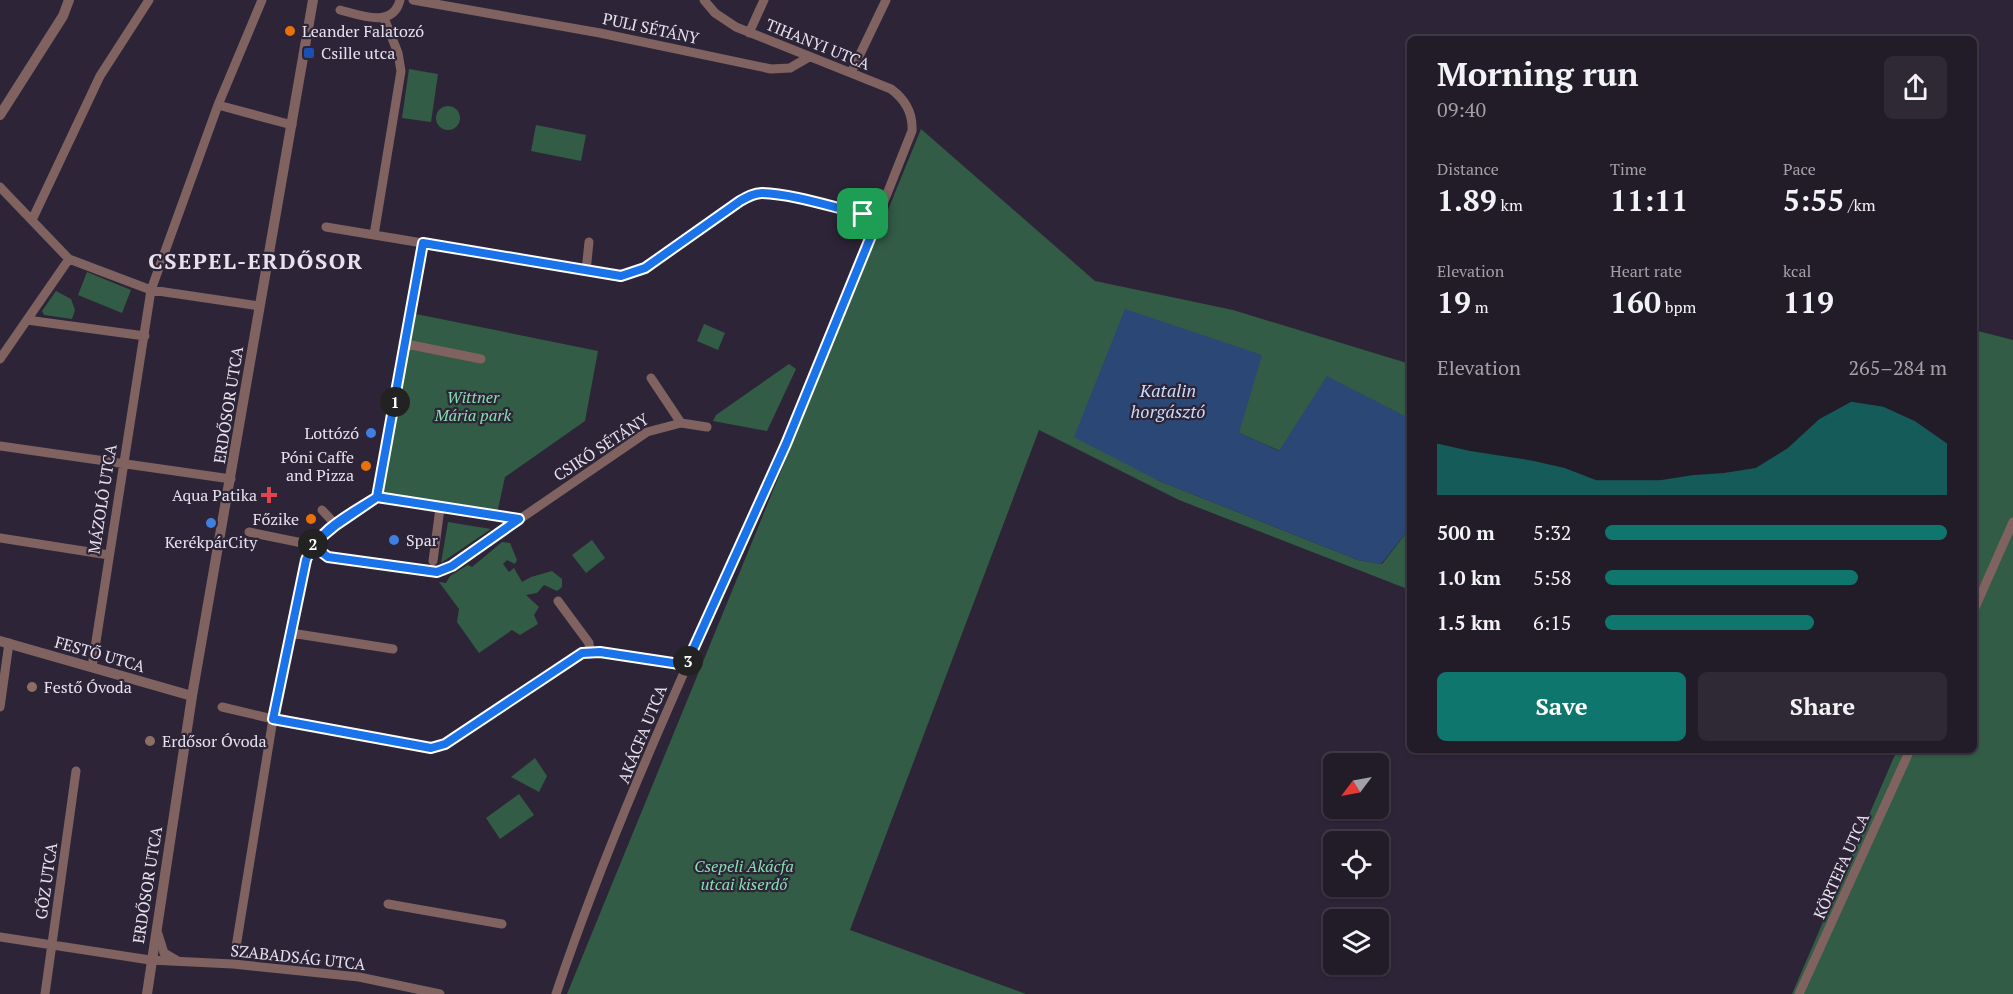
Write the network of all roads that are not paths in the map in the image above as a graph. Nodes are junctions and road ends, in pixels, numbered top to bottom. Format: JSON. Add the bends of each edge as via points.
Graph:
{"nodes":[{"id":1,"x":69,"y":0,"type":"edge"},
{"id":2,"x":149,"y":0,"type":"edge"},
{"id":3,"x":262,"y":0,"type":"edge"},
{"id":4,"x":313,"y":0,"type":"edge"},
{"id":5,"x":399,"y":0,"type":"edge"},
{"id":6,"x":412,"y":0,"type":"edge"},
{"id":7,"x":704,"y":0,"type":"edge"},
{"id":8,"x":764,"y":0,"type":"edge"},
{"id":9,"x":886,"y":0,"type":"edge"},
{"id":10,"x":340,"y":10,"type":"dead end"},
{"id":11,"x":384,"y":18,"type":"junction"},
{"id":12,"x":749,"y":33,"type":"junction"},
{"id":13,"x":809,"y":57,"type":"junction"},
{"id":14,"x":851,"y":73,"type":"junction"},
{"id":15,"x":218,"y":105,"type":"junction"},
{"id":16,"x":0,"y":115,"type":"edge"},
{"id":17,"x":912,"y":122,"type":"joint"},
{"id":18,"x":291,"y":125,"type":"junction"},
{"id":19,"x":0,"y":187,"type":"edge"},
{"id":20,"x":878,"y":219,"type":"junction"},
{"id":21,"x":32,"y":220,"type":"junction"},
{"id":22,"x":326,"y":227,"type":"dead end"},
{"id":23,"x":374,"y":235,"type":"junction"},
{"id":24,"x":589,"y":242,"type":"dead end"},
{"id":25,"x":423,"y":243,"type":"junction"},
{"id":26,"x":69,"y":259,"type":"junction"},
{"id":27,"x":586,"y":271,"type":"junction"},
{"id":28,"x":151,"y":290,"type":"junction"},
{"id":29,"x":259,"y":306,"type":"junction"},
{"id":30,"x":27,"y":320,"type":"junction"},
{"id":31,"x":145,"y":336,"type":"junction"},
{"id":32,"x":405,"y":344,"type":"junction"},
{"id":33,"x":0,"y":359,"type":"edge"},
{"id":34,"x":482,"y":359,"type":"dead end"},
{"id":35,"x":651,"y":378,"type":"dead end"},
{"id":36,"x":681,"y":423,"type":"junction"},
{"id":37,"x":707,"y":427,"type":"dead end"},
{"id":38,"x":0,"y":446,"type":"edge"},
{"id":39,"x":123,"y":463,"type":"junction"},
{"id":40,"x":231,"y":479,"type":"junction"},
{"id":41,"x":377,"y":497,"type":"junction"},
{"id":42,"x":440,"y":508,"type":"junction"},
{"id":43,"x":322,"y":510,"type":"dead end"},
{"id":44,"x":519,"y":519,"type":"junction"},
{"id":45,"x":2013,"y":522,"type":"edge"},
{"id":46,"x":336,"y":525,"type":"junction"},
{"id":47,"x":249,"y":532,"type":"dead end"},
{"id":48,"x":0,"y":538,"type":"edge"},
{"id":49,"x":312,"y":545,"type":"junction"},
{"id":50,"x":109,"y":555,"type":"junction"},
{"id":51,"x":433,"y":561,"type":"dead end"},
{"id":52,"x":558,"y":601,"type":"dead end"},
{"id":53,"x":1977,"y":603,"type":"edge"},
{"id":54,"x":291,"y":633,"type":"junction"},
{"id":55,"x":5,"y":642,"type":"edge"},
{"id":56,"x":393,"y":650,"type":"dead end"},
{"id":57,"x":590,"y":652,"type":"junction"},
{"id":58,"x":686,"y":665,"type":"junction"},
{"id":59,"x":92,"y":667,"type":"junction"},
{"id":60,"x":192,"y":696,"type":"junction"},
{"id":61,"x":0,"y":707,"type":"edge"},
{"id":62,"x":222,"y":707,"type":"dead end"},
{"id":63,"x":273,"y":719,"type":"junction"},
{"id":64,"x":1909,"y":753,"type":"edge"},
{"id":65,"x":76,"y":771,"type":"dead end"},
{"id":66,"x":388,"y":904,"type":"dead end"},
{"id":67,"x":156,"y":923,"type":"junction"},
{"id":68,"x":502,"y":924,"type":"dead end"},
{"id":69,"x":0,"y":937,"type":"edge"},
{"id":70,"x":52,"y":945,"type":"junction"},
{"id":71,"x":236,"y":947,"type":"dead end"},
{"id":72,"x":150,"y":960,"type":"junction"},
{"id":73,"x":181,"y":962,"type":"junction"},
{"id":74,"x":45,"y":994,"type":"edge"},
{"id":75,"x":147,"y":994,"type":"edge"},
{"id":76,"x":440,"y":994,"type":"edge"},
{"id":77,"x":556,"y":994,"type":"edge"},
{"id":78,"x":1799,"y":994,"type":"edge"}],
"edges":[{"from":1,"to":16,"type":"street","via":[[63,16]]},
{"from":2,"to":21,"type":"street","via":[[100,76]]},
{"from":3,"to":15,"type":"street"},
{"from":4,"to":18,"type":"street","name":"ERDŐSOR UTCA"},
{"from":5,"to":11,"type":"street","via":[[393,13]]},
{"from":6,"to":13,"type":"street","name":"PULI SÉTÁNY","via":[[600,33],[771,69],[790,68]]},
{"from":7,"to":12,"type":"street","name":"TIHANYI UTCA","via":[[725,20]]},
{"from":8,"to":12,"type":"street"},
{"from":9,"to":14,"type":"street"},
{"from":10,"to":11,"type":"street"},
{"from":11,"to":23,"type":"street","via":[[401,71]]},
{"from":12,"to":13,"type":"street","name":"TIHANYI UTCA"},
{"from":13,"to":14,"type":"street","name":"TIHANYI UTCA"},
{"from":14,"to":17,"type":"street","name":"TIHANYI UTCA","via":[[898,94],[910,111]]},
{"from":15,"to":18,"type":"street"},
{"from":15,"to":28,"type":"street"},
{"from":17,"to":20,"type":"street","name":"AKÁCFA UTCA","via":[[912,132]]},
{"from":18,"to":29,"type":"street","name":"ERDŐSOR UTCA"},
{"from":19,"to":21,"type":"street"},
{"from":20,"to":27,"type":"street","via":[[762,193],[740,201],[645,268],[621,276]]},
{"from":20,"to":58,"type":"street","name":"AKÁCFA UTCA","via":[[786,444]]},
{"from":21,"to":26,"type":"street"},
{"from":22,"to":23,"type":"street"},
{"from":23,"to":25,"type":"street"},
{"from":24,"to":27,"type":"street"},
{"from":25,"to":27,"type":"street"},
{"from":25,"to":32,"type":"street"},
{"from":26,"to":28,"type":"street"},
{"from":26,"to":30,"type":"street"},
{"from":28,"to":29,"type":"street"},
{"from":28,"to":31,"type":"street","name":"MÁZOLÓ UTCA"},
{"from":29,"to":40,"type":"street","name":"ERDŐSOR UTCA"},
{"from":30,"to":31,"type":"street"},
{"from":30,"to":33,"type":"street"},
{"from":31,"to":39,"type":"street","name":"MÁZOLÓ UTCA"},
{"from":32,"to":34,"type":"street"},
{"from":32,"to":41,"type":"street"},
{"from":35,"to":36,"type":"street"},
{"from":36,"to":37,"type":"street","name":"CSIKÓ SÉTÁNY"},
{"from":36,"to":44,"type":"street","name":"CSIKÓ SÉTÁNY","via":[[647,432]]},
{"from":38,"to":39,"type":"street"},
{"from":39,"to":40,"type":"street"},
{"from":39,"to":50,"type":"street","name":"MÁZOLÓ UTCA"},
{"from":40,"to":60,"type":"street","name":"ERDŐSOR UTCA"},
{"from":41,"to":42,"type":"street"},
{"from":41,"to":46,"type":"street"},
{"from":42,"to":44,"type":"street"},
{"from":42,"to":51,"type":"street"},
{"from":43,"to":46,"type":"street"},
{"from":44,"to":49,"type":"street","name":"CSIKÓ SÉTÁNY","via":[[452,566],[437,572],[328,557]]},
{"from":45,"to":53,"type":"street"},
{"from":46,"to":49,"type":"street"},
{"from":47,"to":49,"type":"street","name":"CSIKÓ SÉTÁNY"},
{"from":48,"to":50,"type":"street"},
{"from":49,"to":54,"type":"street","name":"SZABADSÁG UTCA"},
{"from":50,"to":59,"type":"street","name":"MÁZOLÓ UTCA"},
{"from":52,"to":57,"type":"street","via":[[589,643]]},
{"from":54,"to":56,"type":"street"},
{"from":54,"to":63,"type":"street","name":"SZABADSÁG UTCA"},
{"from":55,"to":59,"type":"street","name":"FESTŐ UTCA"},
{"from":55,"to":61,"type":"street"},
{"from":57,"to":58,"type":"street"},
{"from":57,"to":63,"type":"street","via":[[573,657],[437,747]]},
{"from":58,"to":77,"type":"street","name":"AKÁCFA UTCA","via":[[599,876]]},
{"from":59,"to":60,"type":"street","name":"FESTŐ UTCA"},
{"from":60,"to":67,"type":"street","name":"ERDŐSOR UTCA"},
{"from":62,"to":63,"type":"street"},
{"from":63,"to":71,"type":"street","name":"SZABADSÁG UTCA"},
{"from":64,"to":78,"type":"street","name":"KÖRTEFA UTCA"},
{"from":65,"to":70,"type":"street","name":"GŐZ UTCA"},
{"from":66,"to":68,"type":"street"},
{"from":67,"to":72,"type":"street","name":"ERDŐSOR UTCA"},
{"from":67,"to":73,"type":"street","via":[[161,949]]},
{"from":69,"to":70,"type":"street","name":"SZABADSÁG UTCA"},
{"from":70,"to":72,"type":"street","name":"SZABADSÁG UTCA"},
{"from":70,"to":74,"type":"street","name":"GŐZ UTCA"},
{"from":72,"to":73,"type":"street","name":"SZABADSÁG UTCA"},
{"from":72,"to":75,"type":"street","name":"ERDŐSOR UTCA"},
{"from":73,"to":76,"type":"street","name":"SZABADSÁG UTCA","via":[[359,977]]}]}
